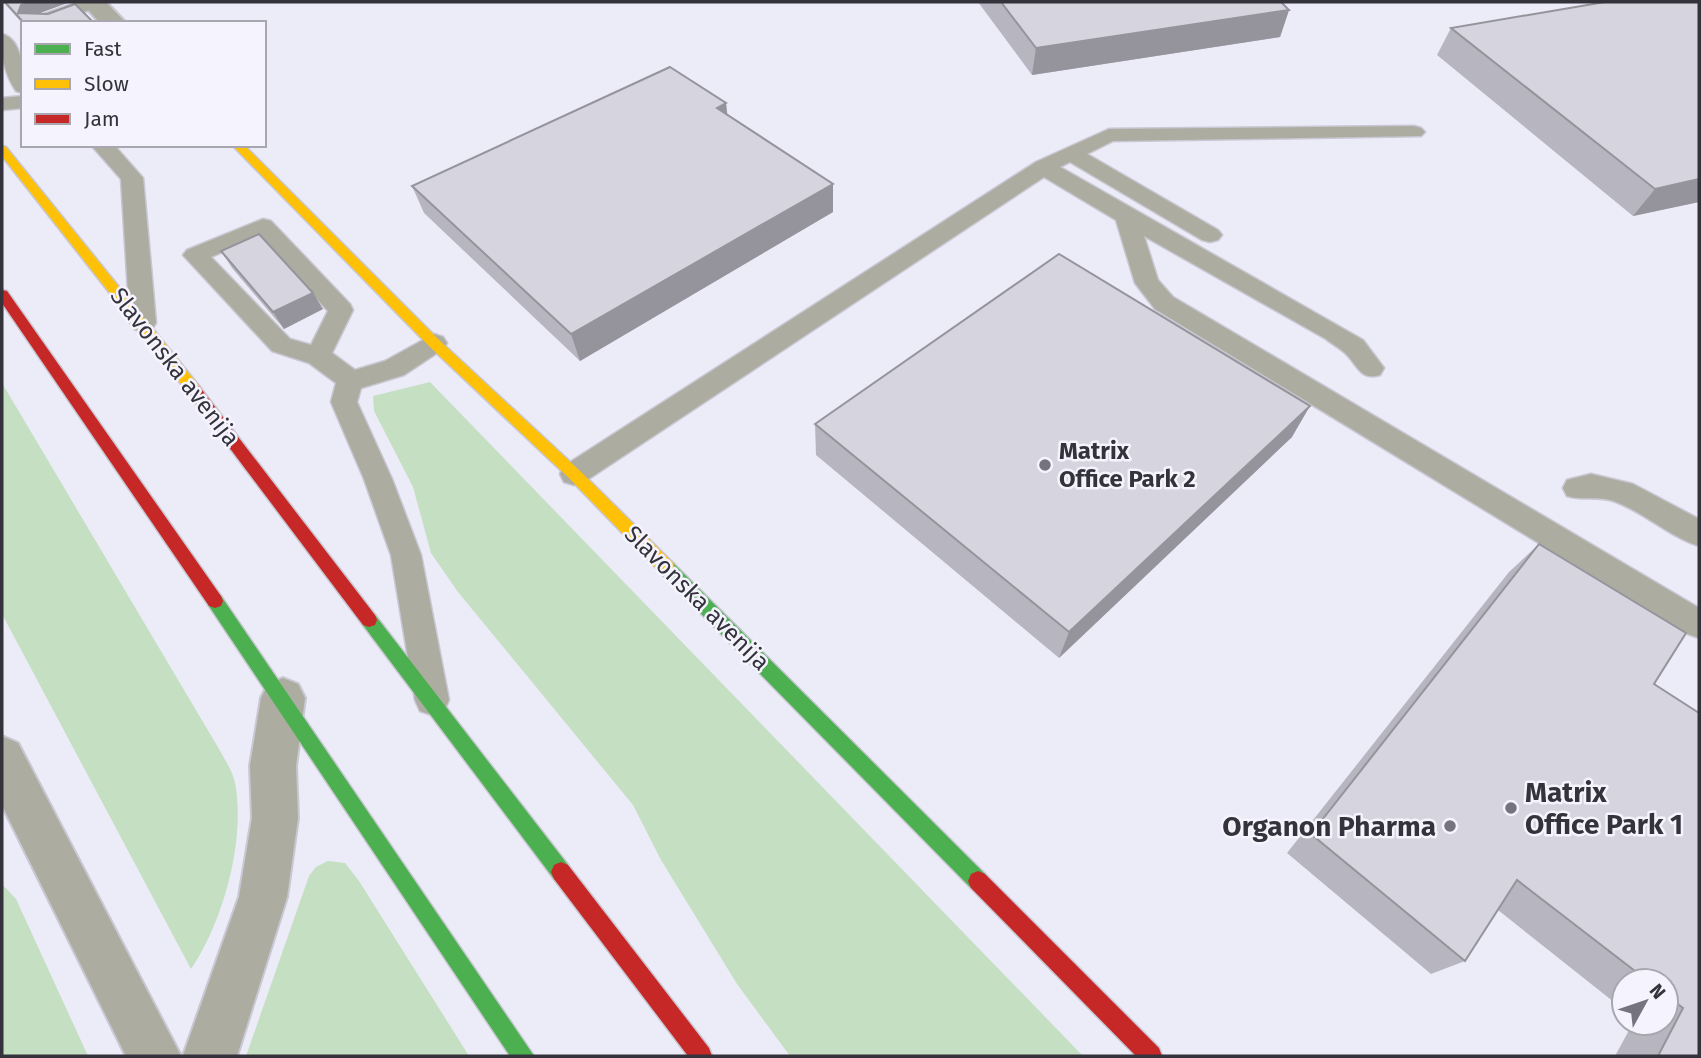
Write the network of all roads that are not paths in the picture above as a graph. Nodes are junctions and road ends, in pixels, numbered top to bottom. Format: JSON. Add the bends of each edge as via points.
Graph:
{"nodes":[{"id":1,"x":93,"y":2,"type":"edge"},
{"id":2,"x":42,"y":21,"type":"edge"},
{"id":3,"x":112,"y":21,"type":"edge"},
{"id":4,"x":21,"y":29,"type":"edge"},
{"id":5,"x":2,"y":38,"type":"edge"},
{"id":6,"x":21,"y":82,"type":"edge"},
{"id":7,"x":21,"y":102,"type":"edge"},
{"id":8,"x":2,"y":104,"type":"edge"},
{"id":9,"x":1414,"y":132,"type":"dead end"},
{"id":10,"x":105,"y":147,"type":"edge"},
{"id":11,"x":239,"y":147,"type":"edge"},
{"id":12,"x":2,"y":149,"type":"edge"},
{"id":13,"x":1070,"y":153,"type":"junction"},
{"id":14,"x":1044,"y":167,"type":"junction"},
{"id":15,"x":1126,"y":216,"type":"junction"},
{"id":16,"x":1210,"y":235,"type":"dead end"},
{"id":17,"x":2,"y":294,"type":"edge"},
{"id":18,"x":143,"y":323,"type":"junction"},
{"id":19,"x":434,"y":343,"type":"junction"},
{"id":20,"x":318,"y":356,"type":"junction"},
{"id":21,"x":1371,"y":368,"type":"dead end"},
{"id":22,"x":350,"y":380,"type":"junction"},
{"id":23,"x":574,"y":474,"type":"junction"},
{"id":24,"x":1577,"y":488,"type":"dead end"},
{"id":25,"x":1699,"y":534,"type":"edge"},
{"id":26,"x":1699,"y":624,"type":"edge"},
{"id":27,"x":283,"y":698,"type":"junction"},
{"id":28,"x":432,"y":704,"type":"junction"},
{"id":29,"x":2,"y":758,"type":"edge"},
{"id":30,"x":154,"y":1056,"type":"edge"},
{"id":31,"x":210,"y":1056,"type":"edge"},
{"id":32,"x":523,"y":1056,"type":"edge"},
{"id":33,"x":701,"y":1056,"type":"edge"},
{"id":34,"x":1151,"y":1056,"type":"edge"}],
"edges":[{"from":1,"to":2,"type":"lane"},
{"from":1,"to":3,"type":"street"},
{"from":4,"to":5,"type":"lane"},
{"from":5,"to":6,"type":"lane"},
{"from":7,"to":8,"type":"lane"},
{"from":9,"to":13,"type":"lane","via":[[1109,135]]},
{"from":10,"to":18,"type":"lane","via":[[132,178]]},
{"from":11,"to":19,"type":"main road","name":"Slavonska avenija"},
{"from":12,"to":18,"type":"main road","name":"Slavonska avenija"},
{"from":13,"to":14,"type":"lane"},
{"from":13,"to":16,"type":"lane"},
{"from":14,"to":15,"type":"lane"},
{"from":14,"to":23,"type":"lane"},
{"from":15,"to":21,"type":"lane","via":[[1335,333],[1354,346]]},
{"from":15,"to":26,"type":"lane","via":[[1147,283],[1164,303]]},
{"from":17,"to":27,"type":"main road"},
{"from":18,"to":28,"type":"main road","name":"Slavonska avenija"},
{"from":19,"to":22,"type":"lane","via":[[383,374]]},
{"from":19,"to":23,"type":"main road","name":"Slavonska avenija"},
{"from":20,"to":20,"type":"lane","via":[[341,310],[263,226],[195,256],[281,345]]},
{"from":20,"to":22,"type":"lane"},
{"from":22,"to":28,"type":"lane","via":[[344,402],[406,555]]},
{"from":23,"to":34,"type":"main road","name":"Slavonska avenija"},
{"from":24,"to":25,"type":"lane","via":[[1609,486]]},
{"from":27,"to":31,"type":"street","via":[[273,766],[275,818],[263,897]]},
{"from":27,"to":32,"type":"main road"},
{"from":28,"to":33,"type":"main road","name":"Slavonska avenija"},
{"from":29,"to":30,"type":"street"}]}
